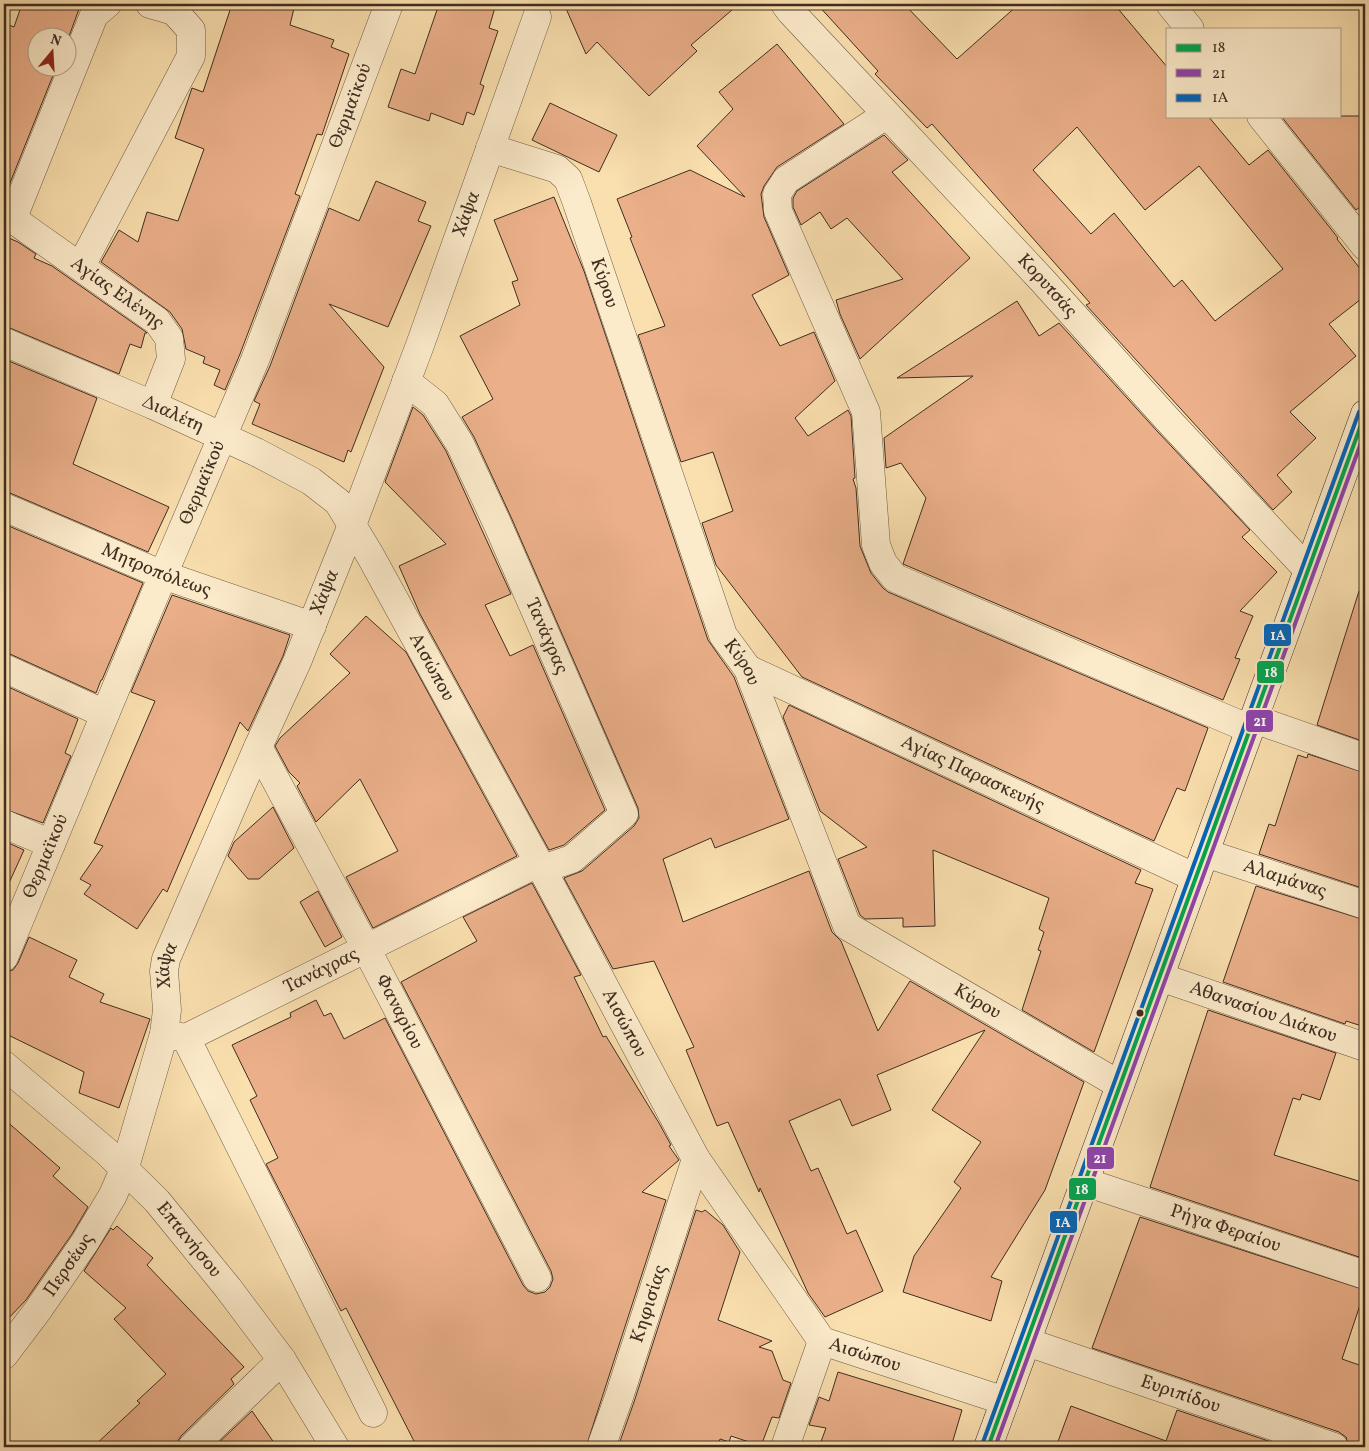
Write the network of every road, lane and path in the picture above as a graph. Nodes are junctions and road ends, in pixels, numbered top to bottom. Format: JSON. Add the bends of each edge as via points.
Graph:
{"nodes":[{"id":1,"x":106,"y":4,"type":"edge"},
{"id":2,"x":150,"y":4,"type":"edge"},
{"id":3,"x":389,"y":4,"type":"edge"},
{"id":4,"x":786,"y":4,"type":"edge"},
{"id":5,"x":1170,"y":4,"type":"edge"},
{"id":6,"x":537,"y":17,"type":"dead end"},
{"id":7,"x":1189,"y":28,"type":"edge"},
{"id":8,"x":886,"y":115,"type":"junction"},
{"id":9,"x":1263,"y":118,"type":"edge"},
{"id":10,"x":490,"y":148,"type":"junction"},
{"id":11,"x":8,"y":216,"type":"edge"},
{"id":12,"x":1365,"y":246,"type":"edge"},
{"id":13,"x":81,"y":266,"type":"junction"},
{"id":14,"x":4,"y":342,"type":"edge"},
{"id":15,"x":406,"y":381,"type":"junction"},
{"id":16,"x":153,"y":405,"type":"junction"},
{"id":17,"x":1365,"y":414,"type":"edge"},
{"id":18,"x":223,"y":437,"type":"junction"},
{"id":19,"x":4,"y":507,"type":"edge"},
{"id":20,"x":352,"y":525,"type":"junction"},
{"id":21,"x":1308,"y":570,"type":"junction"},
{"id":22,"x":162,"y":575,"type":"junction"},
{"id":23,"x":312,"y":626,"type":"junction"},
{"id":24,"x":4,"y":668,"type":"edge"},
{"id":25,"x":748,"y":669,"type":"junction"},
{"id":26,"x":104,"y":714,"type":"junction"},
{"id":27,"x":1252,"y":724,"type":"junction"},
{"id":28,"x":258,"y":747,"type":"junction"},
{"id":29,"x":1365,"y":758,"type":"edge"},
{"id":30,"x":4,"y":824,"type":"edge"},
{"id":31,"x":50,"y":844,"type":"junction"},
{"id":32,"x":1201,"y":865,"type":"junction"},
{"id":33,"x":540,"y":866,"type":"junction"},
{"id":34,"x":1365,"y":905,"type":"edge"},
{"id":35,"x":366,"y":948,"type":"junction"},
{"id":36,"x":4,"y":957,"type":"edge"},
{"id":37,"x":1160,"y":977,"type":"junction"},
{"id":38,"x":175,"y":1036,"type":"junction"},
{"id":39,"x":1365,"y":1047,"type":"edge"},
{"id":40,"x":6,"y":1074,"type":"edge"},
{"id":41,"x":1120,"y":1085,"type":"junction"},
{"id":42,"x":696,"y":1159,"type":"junction"},
{"id":43,"x":124,"y":1167,"type":"junction"},
{"id":44,"x":1085,"y":1182,"type":"junction"},
{"id":45,"x":1365,"y":1275,"type":"edge"},
{"id":46,"x":537,"y":1278,"type":"dead end"},
{"id":47,"x":822,"y":1342,"type":"junction"},
{"id":48,"x":1027,"y":1342,"type":"junction"},
{"id":49,"x":4,"y":1355,"type":"edge"},
{"id":50,"x":282,"y":1360,"type":"junction"},
{"id":51,"x":1005,"y":1401,"type":"junction"},
{"id":52,"x":373,"y":1413,"type":"dead end"},
{"id":53,"x":192,"y":1447,"type":"edge"},
{"id":54,"x":335,"y":1447,"type":"edge"},
{"id":55,"x":600,"y":1447,"type":"edge"},
{"id":56,"x":785,"y":1447,"type":"edge"},
{"id":57,"x":988,"y":1447,"type":"edge"},
{"id":58,"x":1334,"y":1447,"type":"edge"}],
"edges":[{"from":1,"to":11,"type":"street","via":[[94,15]]},
{"from":2,"to":13,"type":"street","via":[[174,11],[191,30],[190,56]]},
{"from":3,"to":18,"type":"street","name":"Θερμαϊκού"},
{"from":4,"to":8,"type":"street","name":"Κορυτσάς"},
{"from":5,"to":7,"type":"street"},
{"from":6,"to":10,"type":"street","name":"Χάψα"},
{"from":8,"to":21,"type":"street","name":"Κορυτσάς"},
{"from":8,"to":27,"type":"street","via":[[786,180],[777,194],[778,211],[866,412],[876,545],[883,564],[895,578]]},
{"from":9,"to":12,"type":"street"},
{"from":10,"to":15,"type":"street","name":"Χάψα"},
{"from":10,"to":25,"type":"street","name":"Κύρου","via":[[557,169],[568,179],[723,635]]},
{"from":11,"to":13,"type":"street","name":"Αγίας Ελένης"},
{"from":13,"to":16,"type":"street","name":"Αγίας Ελένης","via":[[157,321],[169,338],[171,359]]},
{"from":14,"to":16,"type":"street","name":"Διαλέτη"},
{"from":15,"to":20,"type":"street","name":"Χάψα"},
{"from":15,"to":33,"type":"street","name":"Τανάγρας","via":[[435,404],[460,444],[624,814],[572,858]]},
{"from":16,"to":18,"type":"street","name":"Διαλέτη"},
{"from":17,"to":21,"type":"street"},
{"from":18,"to":20,"type":"street","name":"Διαλέτη","via":[[311,481],[338,502]]},
{"from":18,"to":22,"type":"street","name":"Θερμαϊκού"},
{"from":19,"to":22,"type":"street","name":"Μητροπόλεως"},
{"from":20,"to":23,"type":"street","name":"Χάψα"},
{"from":20,"to":33,"type":"street","name":"Αισώπου"},
{"from":21,"to":27,"type":"street"},
{"from":22,"to":23,"type":"street","name":"Μητροπόλεως"},
{"from":22,"to":26,"type":"street","name":"Θερμαϊκού"},
{"from":23,"to":28,"type":"street","name":"Χάψα"},
{"from":24,"to":26,"type":"street"},
{"from":25,"to":32,"type":"street","name":"Αγίας Παρασκευής"},
{"from":25,"to":41,"type":"street","name":"Κύρου","via":[[846,926]]},
{"from":26,"to":31,"type":"street","name":"Θερμαϊκού"},
{"from":27,"to":29,"type":"street"},
{"from":27,"to":32,"type":"street"},
{"from":28,"to":35,"type":"street","name":"Φαναρίου"},
{"from":28,"to":38,"type":"street","name":"Χάψα","via":[[166,959],[167,1010]]},
{"from":30,"to":31,"type":"street"},
{"from":31,"to":36,"type":"street","name":"Θερμαϊκού"},
{"from":32,"to":34,"type":"street","name":"Αλαμάνας"},
{"from":32,"to":37,"type":"street"},
{"from":33,"to":35,"type":"street","name":"Τανάγρας"},
{"from":33,"to":42,"type":"street","name":"Αισώπου"},
{"from":35,"to":38,"type":"street","name":"Τανάγρας"},
{"from":35,"to":46,"type":"street","name":"Φαναρίου"},
{"from":37,"to":39,"type":"street","name":"Αθανασίου Διάκου"},
{"from":37,"to":41,"type":"street"},
{"from":38,"to":43,"type":"street","name":"Χάψα"},
{"from":38,"to":52,"type":"street"},
{"from":40,"to":43,"type":"street","name":"Επτανήσου"},
{"from":41,"to":44,"type":"street"},
{"from":42,"to":47,"type":"street","name":"Αισώπου"},
{"from":42,"to":55,"type":"street","name":"Κηφισίας"},
{"from":43,"to":49,"type":"street","name":"Περσέως","via":[[113,1195],[85,1242]]},
{"from":43,"to":50,"type":"street","name":"Επτανήσου","via":[[194,1245]]},
{"from":44,"to":45,"type":"street","name":"Ρήγα Φεραίου"},
{"from":44,"to":48,"type":"street"},
{"from":47,"to":51,"type":"street","name":"Αισώπου"},
{"from":47,"to":56,"type":"street"},
{"from":48,"to":51,"type":"street"},
{"from":48,"to":58,"type":"street","name":"Ευριπίδου"},
{"from":50,"to":53,"type":"street"},
{"from":50,"to":54,"type":"street","name":"Επτανήσου"},
{"from":51,"to":57,"type":"street"}]}
